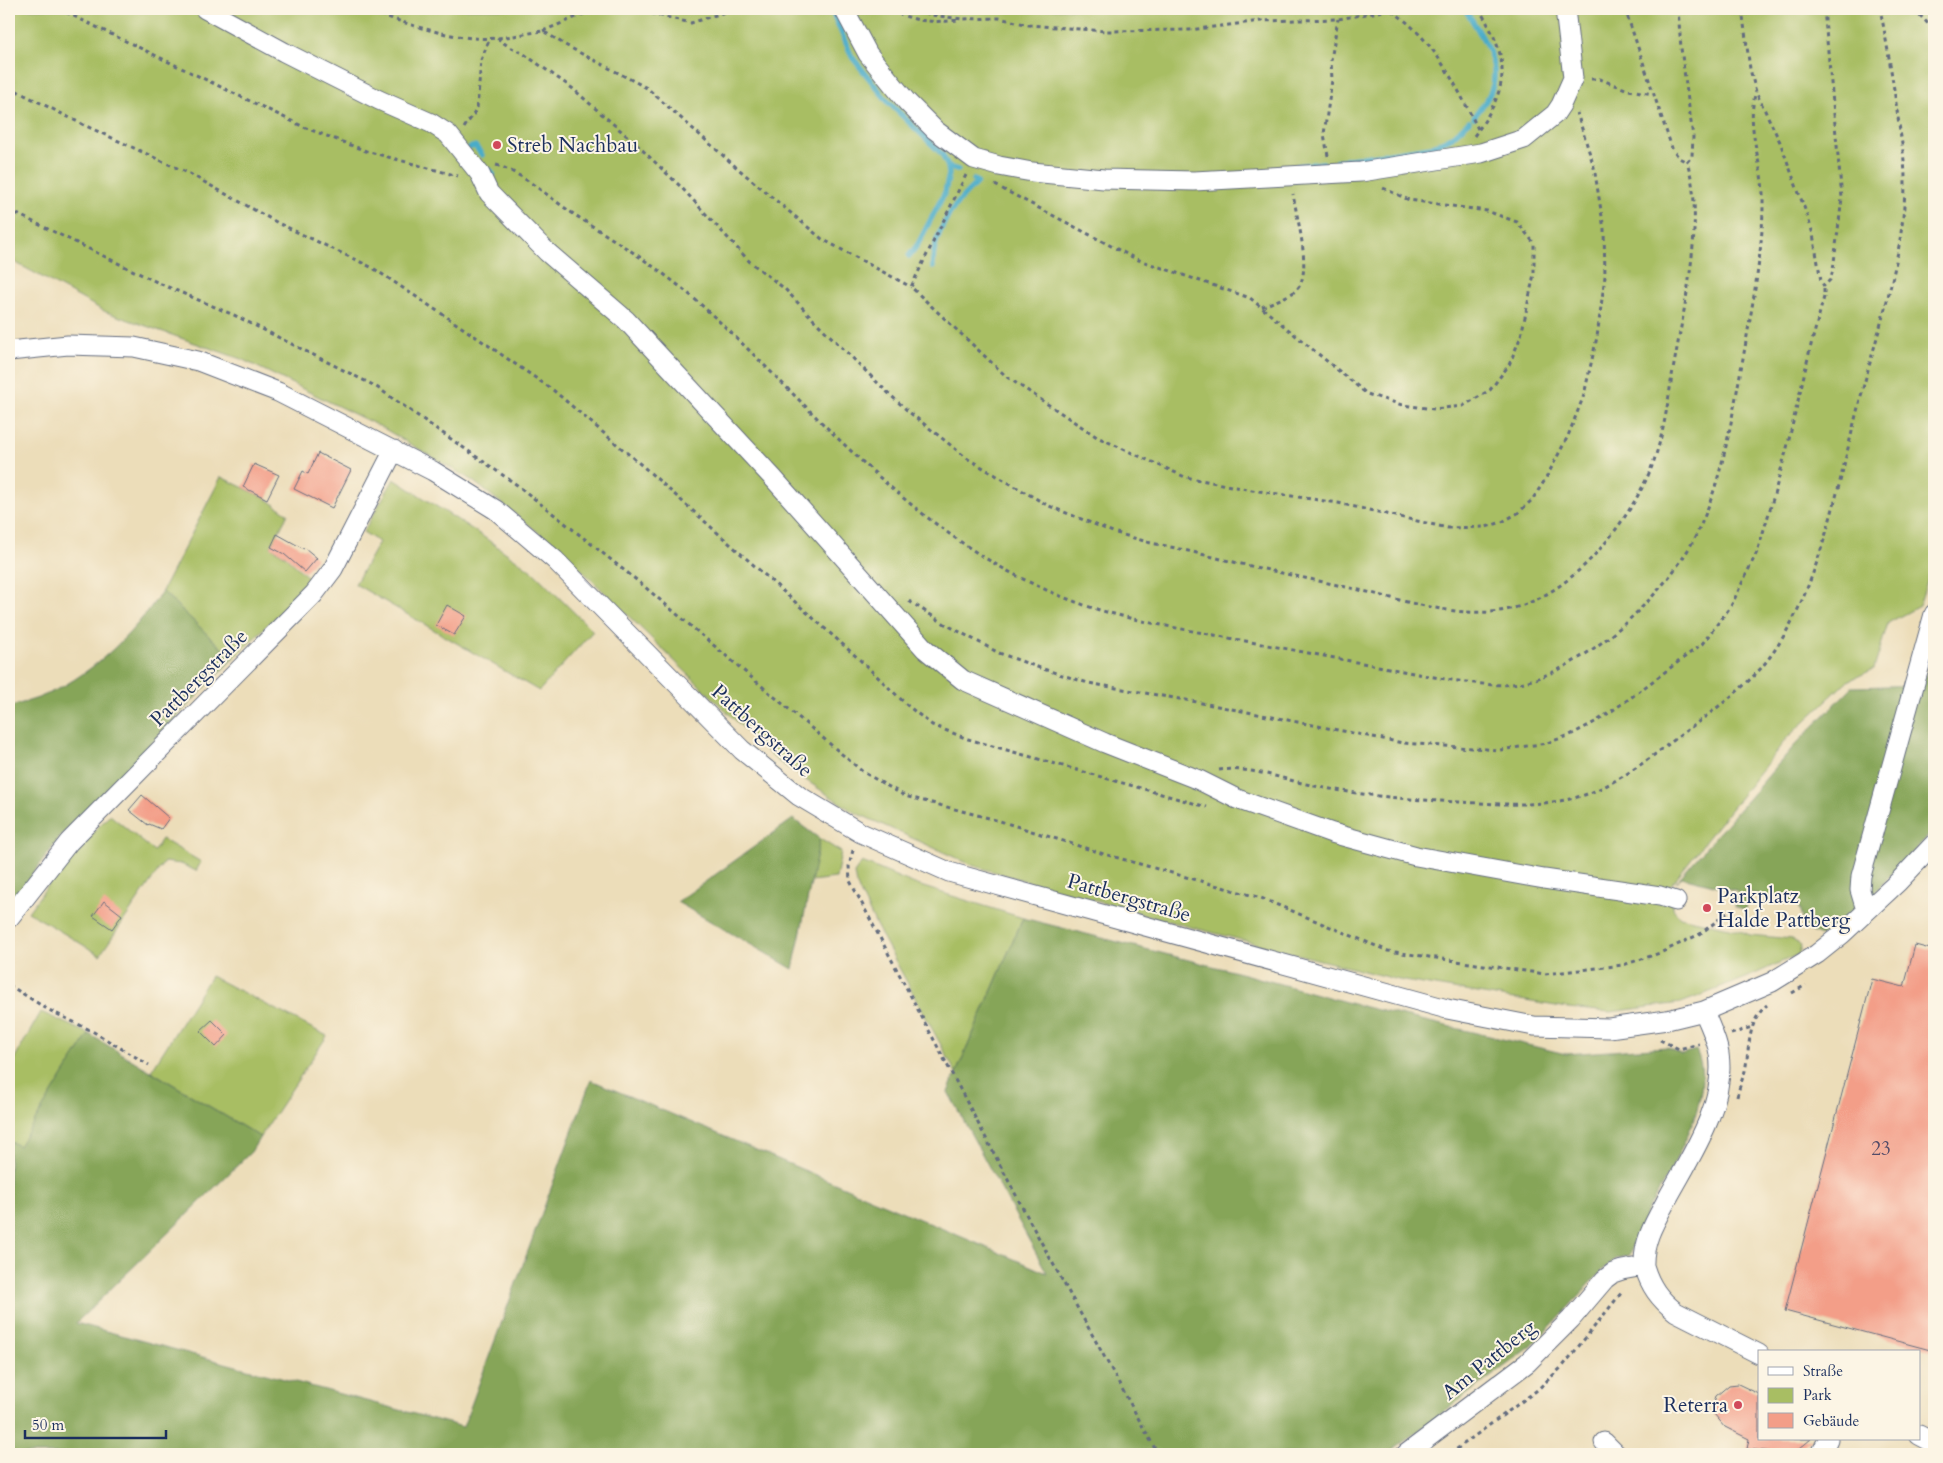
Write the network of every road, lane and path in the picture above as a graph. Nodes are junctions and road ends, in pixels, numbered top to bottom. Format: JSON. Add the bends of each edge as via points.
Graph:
{"nodes":[{"id":1,"x":59,"y":9,"type":"edge"},
{"id":2,"x":205,"y":9,"type":"edge"},
{"id":3,"x":366,"y":9,"type":"edge"},
{"id":4,"x":734,"y":9,"type":"edge"},
{"id":5,"x":844,"y":9,"type":"edge"},
{"id":6,"x":891,"y":9,"type":"edge"},
{"id":7,"x":918,"y":9,"type":"edge"},
{"id":8,"x":1396,"y":9,"type":"edge"},
{"id":9,"x":1480,"y":9,"type":"edge"},
{"id":10,"x":1564,"y":9,"type":"edge"},
{"id":11,"x":1625,"y":9,"type":"edge"},
{"id":12,"x":1678,"y":9,"type":"edge"},
{"id":13,"x":1742,"y":9,"type":"edge"},
{"id":14,"x":1824,"y":9,"type":"edge"},
{"id":15,"x":1880,"y":9,"type":"edge"},
{"id":16,"x":1914,"y":9,"type":"edge"},
{"id":17,"x":1391,"y":10,"type":"junction"},
{"id":18,"x":963,"y":19,"type":"junction"},
{"id":19,"x":1338,"y":19,"type":"junction"},
{"id":20,"x":1934,"y":30,"type":"edge"},
{"id":21,"x":543,"y":31,"type":"junction"},
{"id":22,"x":490,"y":38,"type":"junction"},
{"id":23,"x":497,"y":38,"type":"junction"},
{"id":24,"x":1571,"y":84,"type":"junction"},
{"id":25,"x":9,"y":87,"type":"edge"},
{"id":26,"x":1756,"y":92,"type":"junction"},
{"id":27,"x":1654,"y":94,"type":"junction"},
{"id":28,"x":460,"y":150,"type":"junction"},
{"id":29,"x":974,"y":159,"type":"junction"},
{"id":30,"x":1687,"y":162,"type":"junction"},
{"id":31,"x":1360,"y":172,"type":"junction"},
{"id":32,"x":1330,"y":174,"type":"junction"},
{"id":33,"x":1291,"y":176,"type":"junction"},
{"id":34,"x":464,"y":178,"type":"dead end"},
{"id":35,"x":990,"y":182,"type":"dead end"},
{"id":36,"x":9,"y":210,"type":"edge"},
{"id":37,"x":1824,"y":286,"type":"junction"},
{"id":38,"x":911,"y":287,"type":"junction"},
{"id":39,"x":1262,"y":307,"type":"junction"},
{"id":40,"x":9,"y":351,"type":"edge"},
{"id":41,"x":394,"y":450,"type":"junction"},
{"id":42,"x":906,"y":599,"type":"dead end"},
{"id":43,"x":1934,"y":614,"type":"edge"},
{"id":44,"x":1199,"y":780,"type":"junction"},
{"id":45,"x":1214,"y":808,"type":"dead end"},
{"id":46,"x":861,"y":833,"type":"junction"},
{"id":47,"x":1934,"y":844,"type":"edge"},
{"id":48,"x":845,"y":845,"type":"dead end"},
{"id":49,"x":853,"y":850,"type":"junction"},
{"id":50,"x":862,"y":854,"type":"dead end"},
{"id":51,"x":1676,"y":901,"type":"dead end"},
{"id":52,"x":1866,"y":910,"type":"junction"},
{"id":53,"x":1727,"y":913,"type":"dead end"},
{"id":54,"x":9,"y":918,"type":"edge"},
{"id":55,"x":9,"y":985,"type":"edge"},
{"id":56,"x":1704,"y":1011,"type":"junction"},
{"id":57,"x":1752,"y":1027,"type":"dead end"},
{"id":58,"x":1715,"y":1040,"type":"junction"},
{"id":59,"x":1651,"y":1041,"type":"dead end"},
{"id":60,"x":149,"y":1065,"type":"dead end"},
{"id":61,"x":1645,"y":1270,"type":"junction"},
{"id":62,"x":1758,"y":1353,"type":"edge"},
{"id":63,"x":1920,"y":1436,"type":"edge"},
{"id":64,"x":1828,"y":1440,"type":"edge"},
{"id":65,"x":1934,"y":1443,"type":"edge"},
{"id":66,"x":1158,"y":1454,"type":"edge"},
{"id":67,"x":1406,"y":1454,"type":"edge"},
{"id":68,"x":1450,"y":1454,"type":"edge"},
{"id":69,"x":1821,"y":1454,"type":"edge"}],
"edges":[{"from":1,"to":34,"type":"path","via":[[306,128],[366,151]]},
{"from":2,"to":28,"type":"street","via":[[370,95],[432,123],[448,134]]},
{"from":3,"to":22,"type":"path","via":[[402,23],[439,32]]},
{"from":4,"to":21,"type":"path","via":[[691,23],[637,10],[586,13]]},
{"from":5,"to":29,"type":"street","via":[[868,54],[895,88],[934,130]]},
{"from":6,"to":18,"type":"path","via":[[926,21]]},
{"from":7,"to":18,"type":"path"},
{"from":8,"to":17,"type":"path"},
{"from":9,"to":17,"type":"path","via":[[1498,43],[1503,76],[1494,104],[1479,129],[1443,62],[1407,21]]},
{"from":10,"to":24,"type":"street"},
{"from":11,"to":27,"type":"path"},
{"from":12,"to":30,"type":"path","via":[[1693,137],[1692,156]]},
{"from":13,"to":26,"type":"path"},
{"from":14,"to":37,"type":"path","via":[[1842,198],[1833,270]]},
{"from":15,"to":44,"type":"path","via":[[1888,44],[1905,178],[1898,257],[1836,499],[1808,586],[1790,626],[1759,669],[1737,691],[1656,753],[1592,793],[1572,799],[1524,804],[1411,800],[1320,787],[1234,768],[1219,770]]},
{"from":16,"to":20,"type":"path"},
{"from":17,"to":19,"type":"path"},
{"from":18,"to":19,"type":"path","via":[[999,18],[1030,25],[1105,31],[1190,30],[1261,21]]},
{"from":19,"to":32,"type":"path","via":[[1324,134]]},
{"from":21,"to":23,"type":"path"},
{"from":21,"to":38,"type":"path","via":[[648,88],[822,239]]},
{"from":22,"to":23,"type":"path"},
{"from":22,"to":28,"type":"path","via":[[481,60],[477,109]]},
{"from":23,"to":30,"type":"path","via":[[572,88],[635,143],[681,187],[750,262],[786,289],[909,412],[968,459],[1002,480],[1046,505],[1113,532],[1151,543],[1403,601],[1472,613],[1517,607],[1561,586],[1592,559],[1644,484],[1665,420],[1691,267],[1694,211],[1692,178]]},
{"from":24,"to":27,"type":"path","via":[[1600,79],[1628,90]]},
{"from":24,"to":31,"type":"street","via":[[1555,114],[1524,139],[1473,154]]},
{"from":24,"to":38,"type":"path","via":[[1594,167],[1604,229],[1605,276],[1598,337],[1584,395],[1568,436],[1545,480],[1532,500],[1518,513],[1486,527],[1448,528],[1338,503],[1185,477],[1097,437],[1007,377]]},
{"from":25,"to":45,"type":"path","via":[[188,173],[278,223],[373,268],[553,390],[646,469],[932,726]]},
{"from":26,"to":28,"type":"path","via":[[1752,118],[1763,191],[1753,304],[1727,438],[1701,525],[1672,575],[1651,600],[1621,627],[1565,667],[1510,685],[1445,679],[1139,620],[1088,606],[1003,568],[965,545],[898,492],[664,273],[508,168]]},
{"from":26,"to":37,"type":"path","via":[[1780,142],[1807,215]]},
{"from":27,"to":30,"type":"path","via":[[1672,148],[1679,158]]},
{"from":28,"to":44,"type":"street","via":[[480,174],[489,193],[547,252],[626,320],[774,479],[925,650],[964,680],[1104,743]]},
{"from":29,"to":33,"type":"street","via":[[1032,172],[1104,179],[1194,181]]},
{"from":29,"to":38,"type":"path"},
{"from":31,"to":32,"type":"street"},
{"from":31,"to":39,"type":"path","via":[[1386,190],[1409,200],[1487,211],[1517,222],[1534,243],[1534,274],[1521,336],[1509,365],[1490,390],[1463,406],[1434,409],[1402,405],[1367,394]]},
{"from":32,"to":33,"type":"street"},
{"from":33,"to":39,"type":"path","via":[[1304,255],[1301,284],[1294,292]]},
{"from":35,"to":39,"type":"path","via":[[1136,259],[1250,298]]},
{"from":36,"to":53,"type":"path","via":[[161,284],[236,316],[375,386],[517,485],[639,582],[863,772],[905,796],[1261,898],[1388,951],[1545,974],[1623,965],[1660,953],[1700,934]]},
{"from":37,"to":42,"type":"path","via":[[1824,298],[1810,345],[1790,439],[1757,552],[1730,606],[1702,644],[1621,705],[1570,736],[1500,750],[1403,743],[1088,683],[999,653]]},
{"from":40,"to":41,"type":"street","name":"Pattbergstraße","via":[[68,345],[134,347],[198,361],[278,392]]},
{"from":41,"to":46,"type":"street","name":"Pattbergstraße","via":[[468,492],[531,538],[581,584],[742,750],[799,796]]},
{"from":41,"to":54,"type":"street","name":"Pattbergstraße","via":[[333,569],[314,594],[69,842]]},
{"from":43,"to":52,"type":"street","via":[[1861,876],[1860,890]]},
{"from":44,"to":51,"type":"street","via":[[1237,799],[1332,833],[1416,856]]},
{"from":46,"to":49,"type":"path"},
{"from":46,"to":56,"type":"street","name":"Pattbergstraße","via":[[949,872],[1447,1009],[1534,1026],[1609,1028]]},
{"from":47,"to":52,"type":"street","name":"Pattbergstraße"},
{"from":48,"to":49,"type":"path"},
{"from":49,"to":50,"type":"path"},
{"from":49,"to":66,"type":"path","via":[[850,881],[1035,1231]]},
{"from":52,"to":56,"type":"street","name":"Pattbergstraße","via":[[1817,954],[1772,982]]},
{"from":55,"to":60,"type":"path"},
{"from":56,"to":58,"type":"street"},
{"from":57,"to":58,"type":"path"},
{"from":58,"to":59,"type":"path","via":[[1679,1049],[1660,1040]]},
{"from":58,"to":61,"type":"street","via":[[1720,1071],[1714,1104],[1703,1133],[1651,1229],[1643,1253]]},
{"from":61,"to":62,"type":"street","via":[[1656,1294],[1676,1312]]},
{"from":61,"to":67,"type":"street","name":"Am Pattberg","via":[[1622,1270],[1605,1279],[1527,1364]]},
{"from":61,"to":68,"type":"path","via":[[1621,1292],[1564,1366],[1536,1391]]},
{"from":63,"to":65,"type":"street"},
{"from":64,"to":69,"type":"street"}]}
